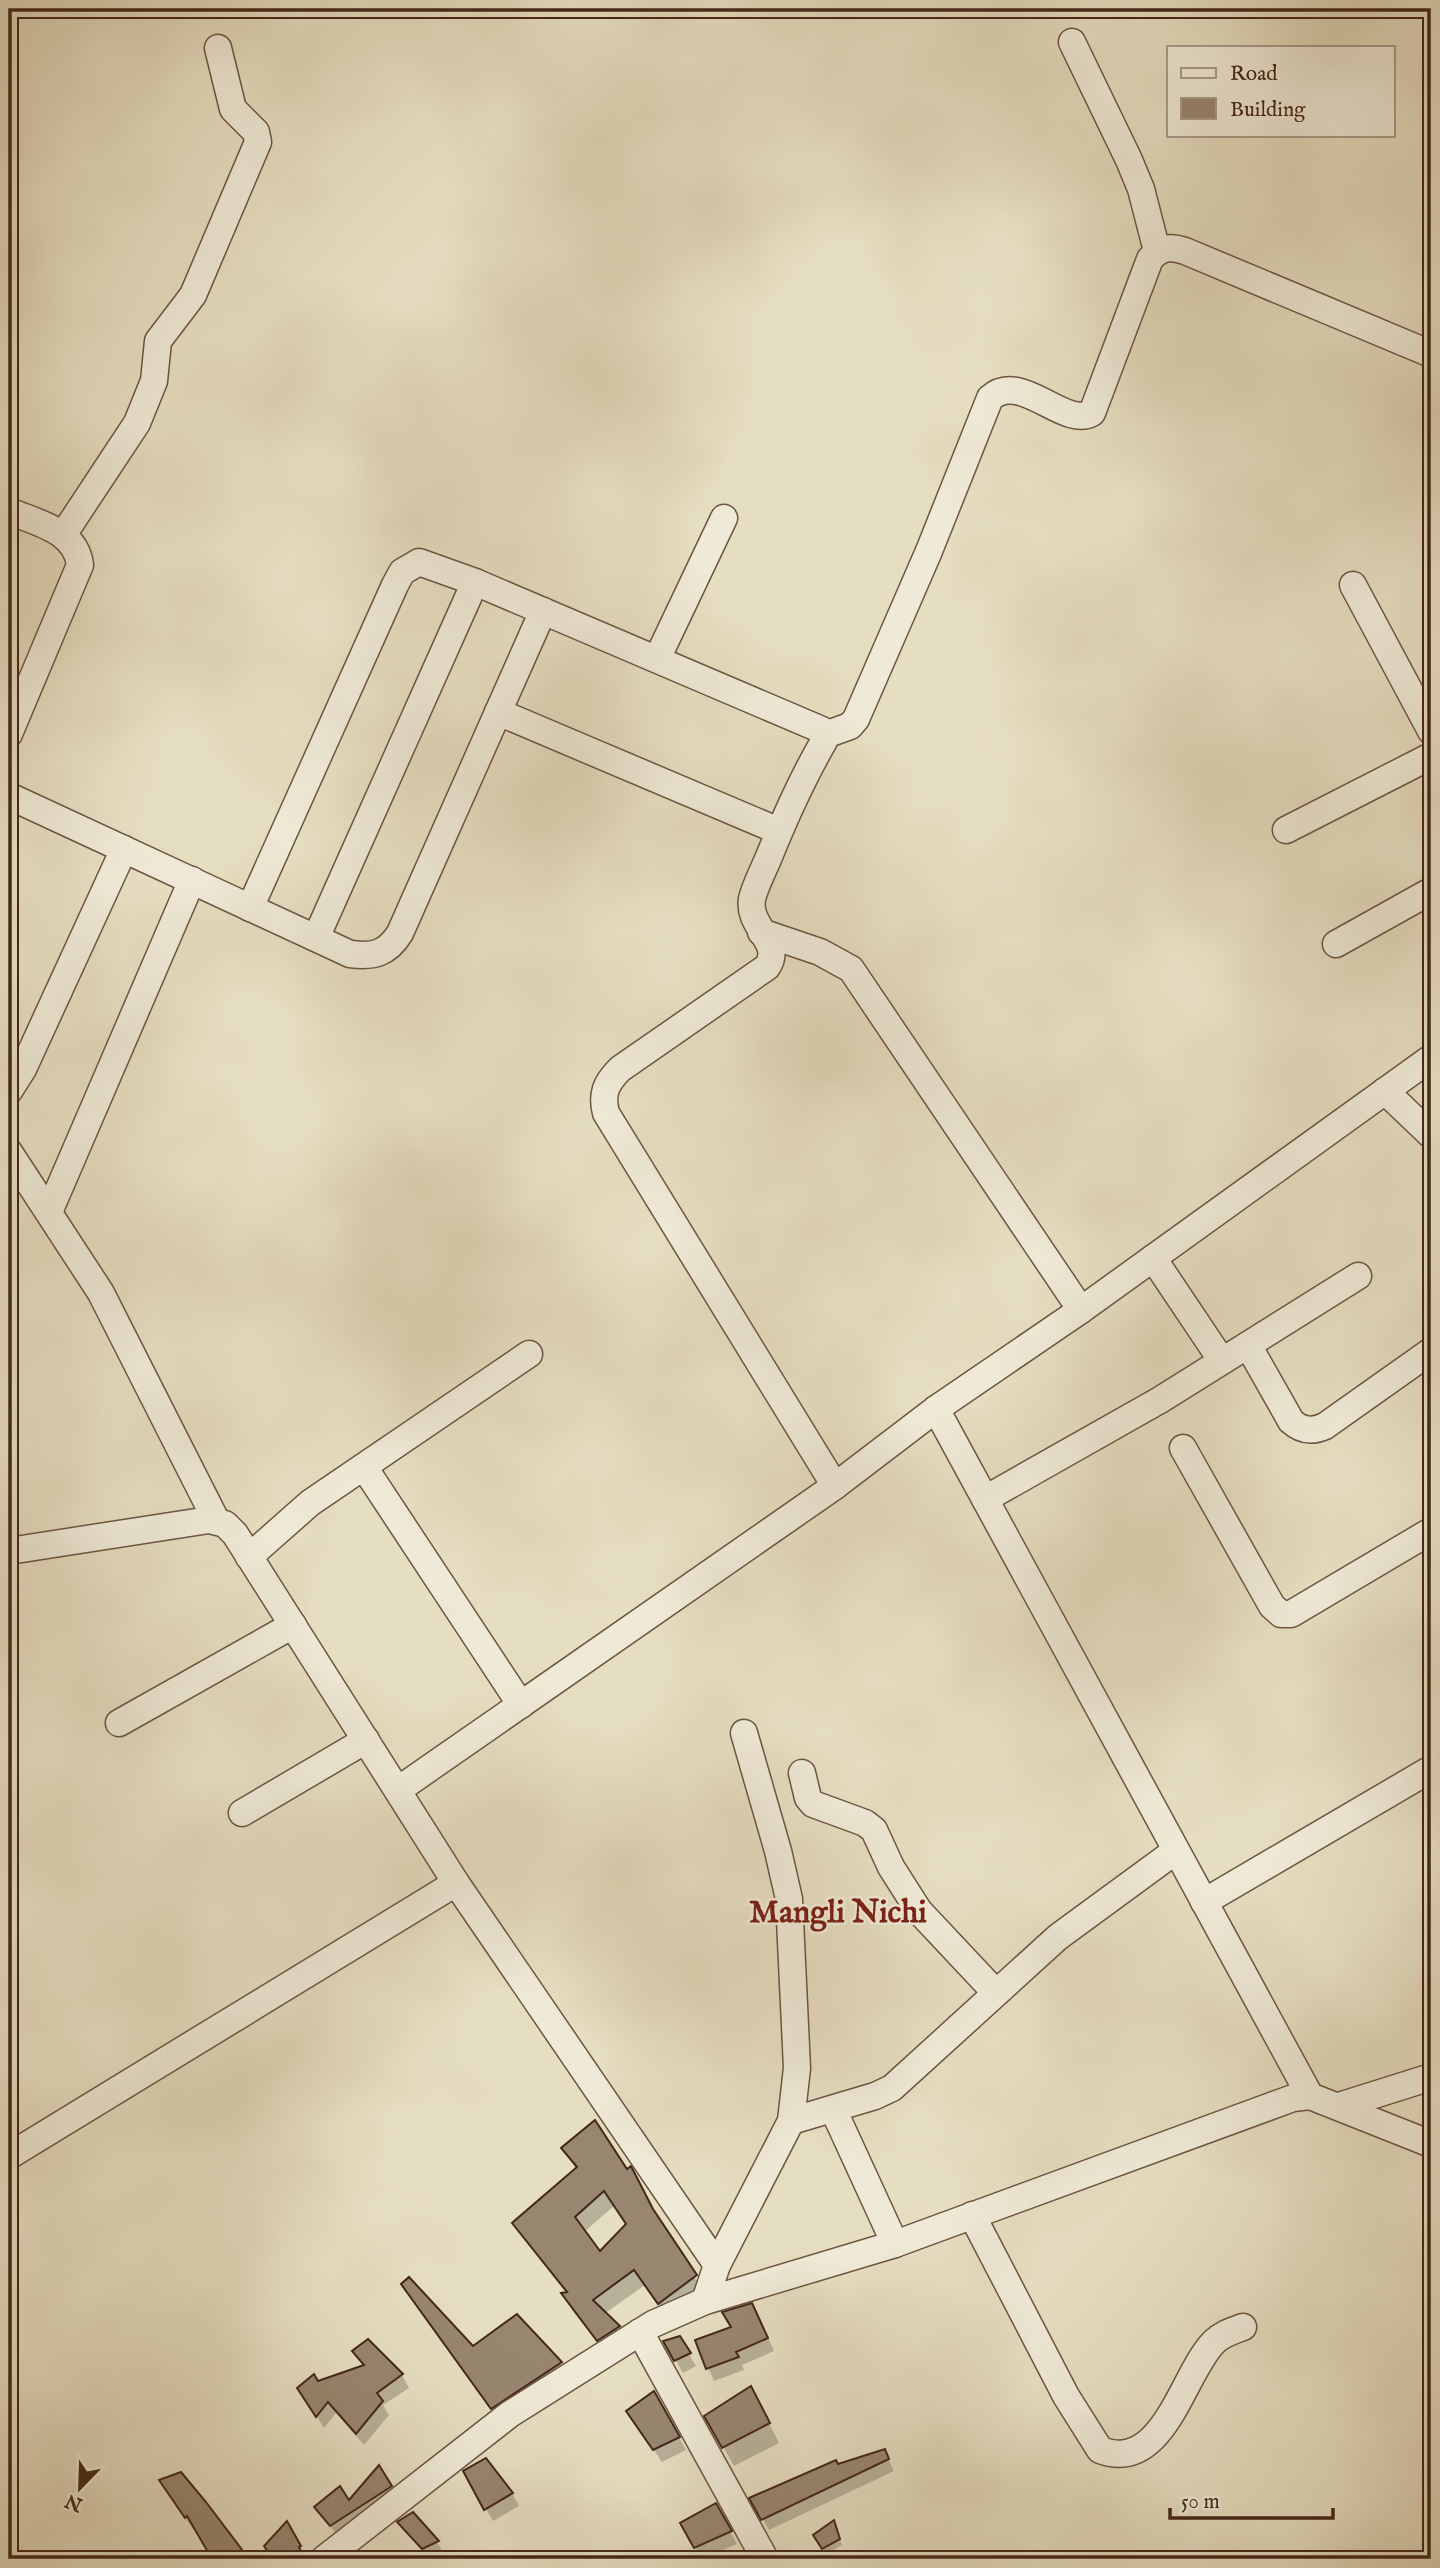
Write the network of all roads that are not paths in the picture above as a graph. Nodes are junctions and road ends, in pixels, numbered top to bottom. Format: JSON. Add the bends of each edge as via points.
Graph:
{"nodes":[{"id":1,"x":1072,"y":42,"type":"dead end"},
{"id":2,"x":218,"y":48,"type":"dead end"},
{"id":3,"x":1157,"y":251,"type":"junction"},
{"id":4,"x":1431,"y":354,"type":"edge"},
{"id":5,"x":9,"y":511,"type":"edge"},
{"id":6,"x":724,"y":518,"type":"dead end"},
{"id":7,"x":63,"y":535,"type":"junction"},
{"id":8,"x":475,"y":582,"type":"junction"},
{"id":9,"x":1353,"y":585,"type":"dead end"},
{"id":10,"x":543,"y":611,"type":"junction"},
{"id":11,"x":657,"y":659,"type":"junction"},
{"id":12,"x":498,"y":712,"type":"junction"},
{"id":13,"x":1431,"y":731,"type":"edge"},
{"id":14,"x":9,"y":734,"type":"edge"},
{"id":15,"x":825,"y":735,"type":"junction"},
{"id":16,"x":1431,"y":756,"type":"edge"},
{"id":17,"x":9,"y":796,"type":"edge"},
{"id":18,"x":1286,"y":830,"type":"dead end"},
{"id":19,"x":779,"y":831,"type":"junction"},
{"id":20,"x":124,"y":849,"type":"junction"},
{"id":21,"x":192,"y":880,"type":"junction"},
{"id":22,"x":1431,"y":891,"type":"edge"},
{"id":23,"x":250,"y":908,"type":"junction"},
{"id":24,"x":761,"y":932,"type":"junction"},
{"id":25,"x":316,"y":938,"type":"junction"},
{"id":26,"x":1336,"y":944,"type":"dead end"},
{"id":27,"x":1431,"y":1058,"type":"edge"},
{"id":28,"x":9,"y":1091,"type":"edge"},
{"id":29,"x":1385,"y":1091,"type":"junction"},
{"id":30,"x":1431,"y":1135,"type":"edge"},
{"id":31,"x":9,"y":1152,"type":"edge"},
{"id":32,"x":49,"y":1212,"type":"junction"},
{"id":33,"x":1153,"y":1258,"type":"junction"},
{"id":34,"x":1358,"y":1276,"type":"dead end"},
{"id":35,"x":1081,"y":1310,"type":"junction"},
{"id":36,"x":1248,"y":1345,"type":"junction"},
{"id":37,"x":1431,"y":1351,"type":"edge"},
{"id":38,"x":529,"y":1354,"type":"dead end"},
{"id":39,"x":1222,"y":1361,"type":"junction"},
{"id":40,"x":936,"y":1409,"type":"junction"},
{"id":41,"x":1183,"y":1448,"type":"dead end"},
{"id":42,"x":363,"y":1467,"type":"junction"},
{"id":43,"x":835,"y":1486,"type":"junction"},
{"id":44,"x":985,"y":1499,"type":"junction"},
{"id":45,"x":216,"y":1520,"type":"junction"},
{"id":46,"x":1431,"y":1531,"type":"edge"},
{"id":47,"x":9,"y":1551,"type":"edge"},
{"id":48,"x":249,"y":1557,"type":"junction"},
{"id":49,"x":293,"y":1625,"type":"junction"},
{"id":50,"x":521,"y":1705,"type":"junction"},
{"id":51,"x":119,"y":1723,"type":"dead end"},
{"id":52,"x":744,"y":1733,"type":"dead end"},
{"id":53,"x":366,"y":1740,"type":"junction"},
{"id":54,"x":1431,"y":1769,"type":"edge"},
{"id":55,"x":802,"y":1773,"type":"dead end"},
{"id":56,"x":398,"y":1790,"type":"junction"},
{"id":57,"x":242,"y":1813,"type":"dead end"},
{"id":58,"x":1174,"y":1852,"type":"junction"},
{"id":59,"x":456,"y":1883,"type":"junction"},
{"id":60,"x":1204,"y":1902,"type":"junction"},
{"id":61,"x":996,"y":1993,"type":"junction"},
{"id":62,"x":1431,"y":2077,"type":"edge"},
{"id":63,"x":1310,"y":2096,"type":"junction"},
{"id":64,"x":1339,"y":2106,"type":"junction"},
{"id":65,"x":832,"y":2109,"type":"junction"},
{"id":66,"x":790,"y":2121,"type":"junction"},
{"id":67,"x":1431,"y":2144,"type":"edge"},
{"id":68,"x":9,"y":2156,"type":"edge"},
{"id":69,"x":972,"y":2216,"type":"junction"},
{"id":70,"x":895,"y":2244,"type":"junction"},
{"id":71,"x":717,"y":2265,"type":"junction"},
{"id":72,"x":705,"y":2301,"type":"junction"},
{"id":73,"x":1243,"y":2327,"type":"dead end"},
{"id":74,"x":640,"y":2332,"type":"junction"},
{"id":75,"x":324,"y":2559,"type":"edge"},
{"id":76,"x":765,"y":2559,"type":"edge"}],
"edges":[{"from":1,"to":3,"type":"street","via":[[1133,170]]},
{"from":2,"to":7,"type":"street","via":[[233,109],[256,132],[258,142],[193,295],[158,341],[154,381],[137,423]]},
{"from":3,"to":4,"type":"street","via":[[1177,248]]},
{"from":3,"to":15,"type":"street","via":[[1150,259],[1092,413],[1078,416],[1013,390],[996,393],[984,407],[860,711],[850,726]]},
{"from":5,"to":7,"type":"street"},
{"from":6,"to":11,"type":"street"},
{"from":7,"to":14,"type":"street","via":[[77,549],[78,573]]},
{"from":8,"to":10,"type":"street"},
{"from":8,"to":23,"type":"street","via":[[419,562],[402,572]]},
{"from":8,"to":25,"type":"street"},
{"from":9,"to":13,"type":"street"},
{"from":10,"to":11,"type":"street"},
{"from":10,"to":12,"type":"street"},
{"from":11,"to":15,"type":"street","via":[[816,725]]},
{"from":12,"to":19,"type":"street"},
{"from":12,"to":25,"type":"street","via":[[393,944],[368,956],[350,954]]},
{"from":15,"to":19,"type":"street"},
{"from":16,"to":18,"type":"street"},
{"from":17,"to":20,"type":"street"},
{"from":19,"to":24,"type":"street","via":[[752,898]]},
{"from":20,"to":21,"type":"street"},
{"from":20,"to":28,"type":"street"},
{"from":21,"to":23,"type":"street"},
{"from":21,"to":32,"type":"street"},
{"from":22,"to":26,"type":"street"},
{"from":23,"to":25,"type":"street"},
{"from":24,"to":35,"type":"street","via":[[820,952],[850,970]]},
{"from":24,"to":43,"type":"street","via":[[774,952],[766,967],[620,1069],[608,1080],[604,1103],[613,1125]]},
{"from":27,"to":29,"type":"street"},
{"from":29,"to":30,"type":"street"},
{"from":29,"to":33,"type":"street"},
{"from":31,"to":32,"type":"street"},
{"from":32,"to":45,"type":"street","via":[[101,1293]]},
{"from":33,"to":35,"type":"street"},
{"from":33,"to":39,"type":"street"},
{"from":34,"to":36,"type":"street"},
{"from":35,"to":40,"type":"street"},
{"from":36,"to":37,"type":"street","via":[[1291,1421],[1312,1431]]},
{"from":36,"to":39,"type":"street"},
{"from":38,"to":42,"type":"street"},
{"from":39,"to":44,"type":"street"},
{"from":40,"to":43,"type":"street"},
{"from":40,"to":44,"type":"street"},
{"from":41,"to":46,"type":"street","via":[[1272,1606],[1281,1614],[1291,1614]]},
{"from":42,"to":48,"type":"street","via":[[297,1514]]},
{"from":42,"to":50,"type":"street"},
{"from":43,"to":50,"type":"street"},
{"from":44,"to":58,"type":"street"},
{"from":45,"to":47,"type":"street"},
{"from":45,"to":48,"type":"street","via":[[235,1534]]},
{"from":48,"to":49,"type":"street"},
{"from":49,"to":51,"type":"street"},
{"from":49,"to":53,"type":"street"},
{"from":50,"to":56,"type":"street"},
{"from":52,"to":66,"type":"street","via":[[789,1899],[797,2068]]},
{"from":53,"to":56,"type":"street"},
{"from":53,"to":57,"type":"street"},
{"from":54,"to":60,"type":"street"},
{"from":55,"to":61,"type":"street","via":[[813,1804],[874,1830],[919,1911]]},
{"from":56,"to":59,"type":"street"},
{"from":58,"to":60,"type":"street"},
{"from":58,"to":61,"type":"street","via":[[1077,1921]]},
{"from":59,"to":68,"type":"street"},
{"from":59,"to":71,"type":"street"},
{"from":60,"to":63,"type":"street"},
{"from":61,"to":65,"type":"street","via":[[892,2088]]},
{"from":62,"to":64,"type":"street"},
{"from":63,"to":64,"type":"street"},
{"from":63,"to":69,"type":"street","via":[[1275,2103]]},
{"from":64,"to":67,"type":"street"},
{"from":65,"to":66,"type":"street"},
{"from":65,"to":70,"type":"street"},
{"from":66,"to":71,"type":"street"},
{"from":69,"to":70,"type":"street"},
{"from":69,"to":73,"type":"street","via":[[1066,2396],[1100,2451],[1122,2453],[1152,2440],[1209,2347]]},
{"from":70,"to":72,"type":"street"},
{"from":71,"to":72,"type":"street"},
{"from":72,"to":74,"type":"street"},
{"from":74,"to":75,"type":"street","via":[[510,2414]]},
{"from":74,"to":76,"type":"street"}]}
